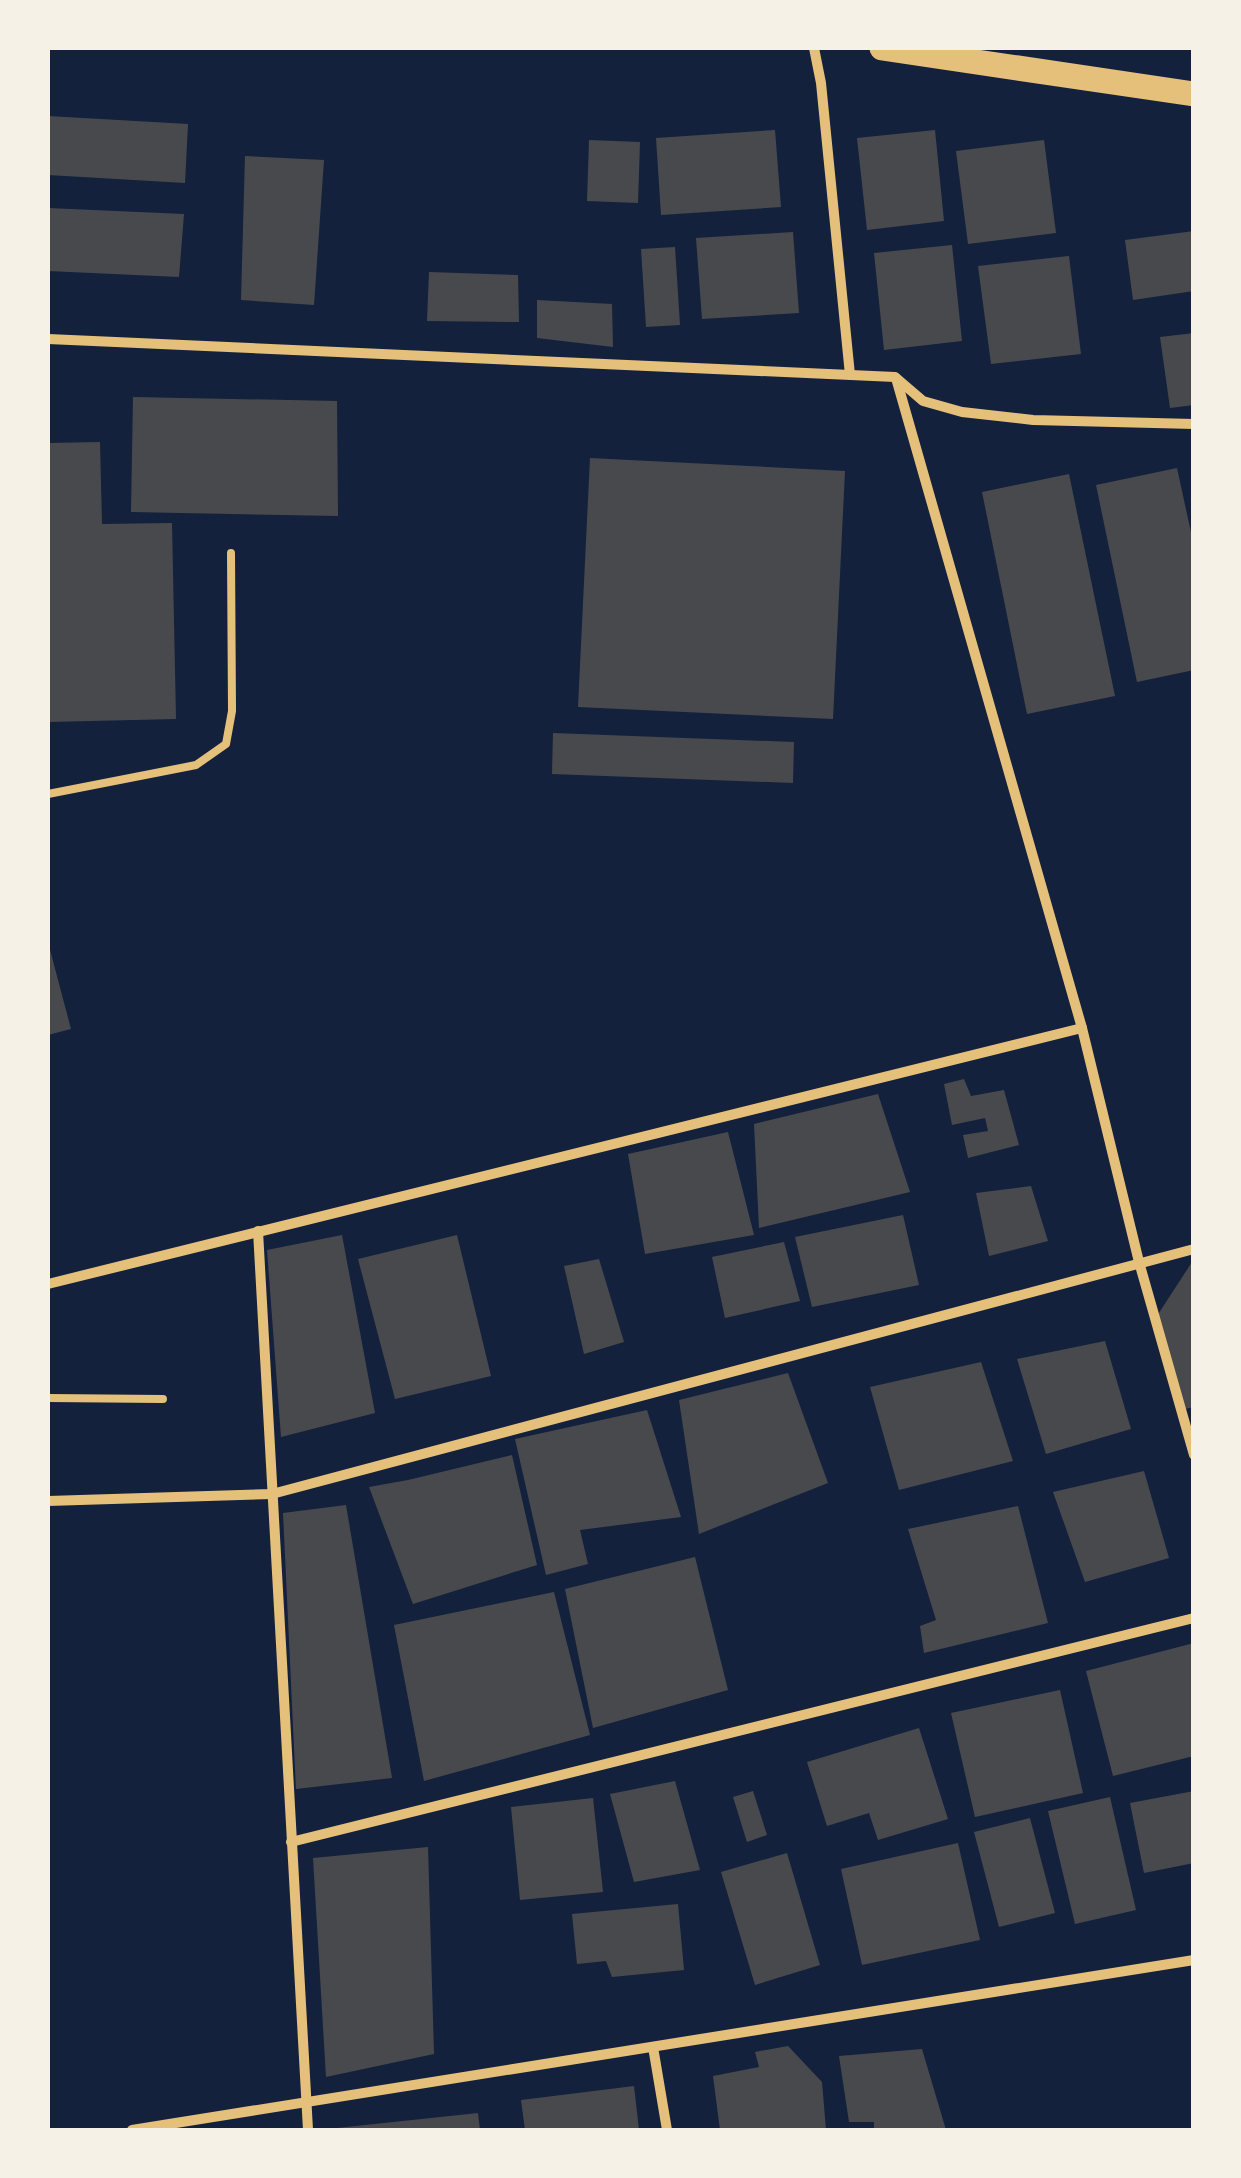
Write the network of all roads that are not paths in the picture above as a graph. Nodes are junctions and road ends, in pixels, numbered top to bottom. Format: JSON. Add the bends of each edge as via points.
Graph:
{"nodes":[{"id":1,"x":814,"y":48,"type":"edge"},
{"id":2,"x":882,"y":48,"type":"edge"},
{"id":3,"x":1194,"y":94,"type":"edge"},
{"id":4,"x":48,"y":339,"type":"edge"},
{"id":5,"x":850,"y":375,"type":"junction"},
{"id":6,"x":895,"y":376,"type":"junction"},
{"id":7,"x":1194,"y":424,"type":"edge"},
{"id":8,"x":231,"y":552,"type":"dead end"},
{"id":9,"x":48,"y":794,"type":"edge"},
{"id":10,"x":1082,"y":1028,"type":"junction"},
{"id":11,"x":258,"y":1232,"type":"junction"},
{"id":12,"x":1194,"y":1248,"type":"edge"},
{"id":13,"x":1139,"y":1262,"type":"junction"},
{"id":14,"x":48,"y":1284,"type":"edge"},
{"id":15,"x":48,"y":1398,"type":"edge"},
{"id":16,"x":163,"y":1398,"type":"dead end"},
{"id":17,"x":1194,"y":1455,"type":"edge"},
{"id":18,"x":272,"y":1494,"type":"junction"},
{"id":19,"x":48,"y":1501,"type":"edge"},
{"id":20,"x":1194,"y":1618,"type":"edge"},
{"id":21,"x":291,"y":1842,"type":"junction"},
{"id":22,"x":1194,"y":1960,"type":"edge"},
{"id":23,"x":654,"y":2047,"type":"junction"},
{"id":24,"x":306,"y":2103,"type":"junction"},
{"id":25,"x":132,"y":2130,"type":"edge"},
{"id":26,"x":308,"y":2130,"type":"edge"},
{"id":27,"x":666,"y":2130,"type":"edge"}],
"edges":[{"from":1,"to":5,"type":"street"},
{"from":2,"to":3,"type":"main road"},
{"from":4,"to":5,"type":"street"},
{"from":5,"to":6,"type":"street"},
{"from":6,"to":7,"type":"street","via":[[923,402],[962,412]]},
{"from":6,"to":10,"type":"street"},
{"from":8,"to":9,"type":"lane","via":[[232,712],[226,744],[196,765]]},
{"from":10,"to":11,"type":"street"},
{"from":10,"to":13,"type":"street"},
{"from":11,"to":14,"type":"street"},
{"from":11,"to":18,"type":"street"},
{"from":12,"to":13,"type":"street"},
{"from":13,"to":17,"type":"street"},
{"from":13,"to":18,"type":"street"},
{"from":15,"to":16,"type":"lane"},
{"from":18,"to":19,"type":"street"},
{"from":18,"to":21,"type":"street"},
{"from":20,"to":21,"type":"street"},
{"from":21,"to":24,"type":"street"},
{"from":22,"to":23,"type":"street"},
{"from":23,"to":24,"type":"street"},
{"from":23,"to":27,"type":"street"},
{"from":24,"to":25,"type":"street"},
{"from":24,"to":26,"type":"street"}]}
